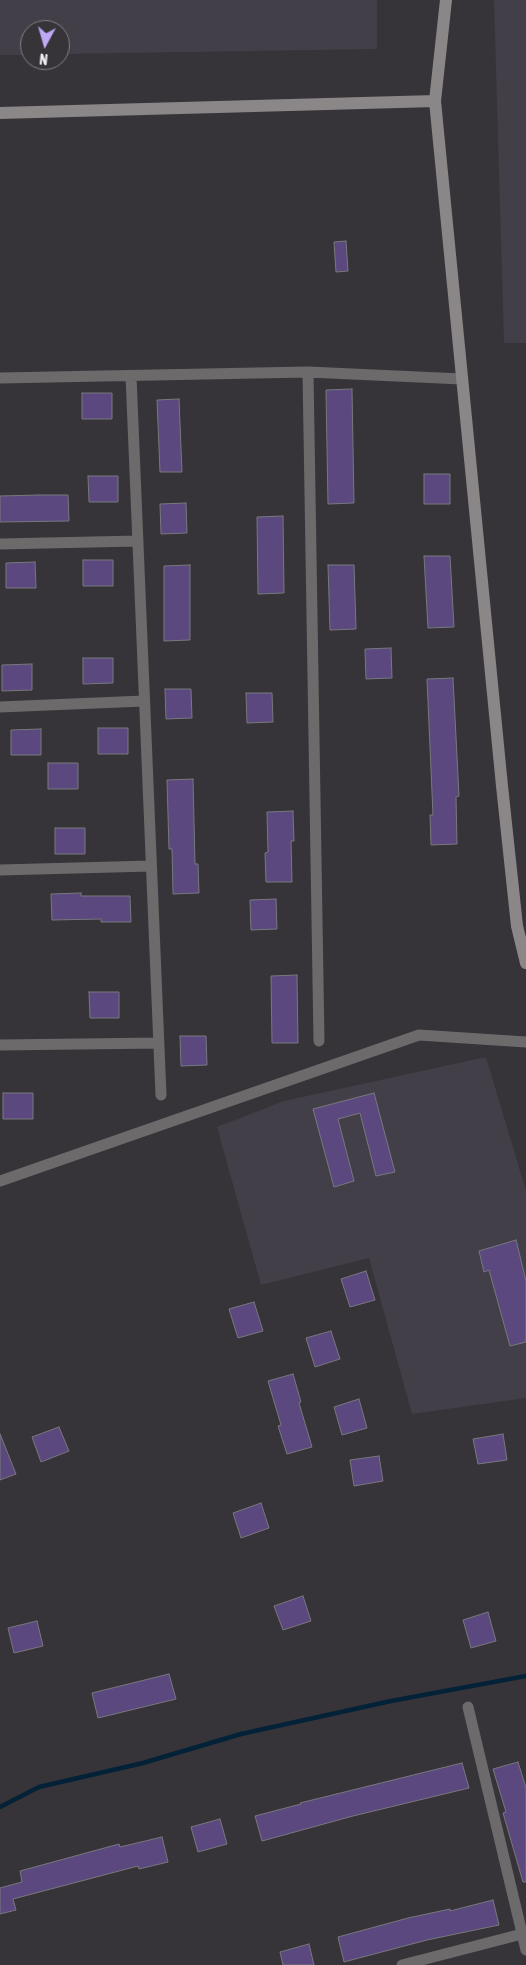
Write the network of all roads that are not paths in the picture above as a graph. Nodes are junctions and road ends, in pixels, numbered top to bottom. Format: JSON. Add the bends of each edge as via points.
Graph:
{"nodes":[{"id":1,"x":446,"y":0,"type":"edge"},
{"id":2,"x":434,"y":101,"type":"junction"},
{"id":3,"x":0,"y":113,"type":"edge"},
{"id":4,"x":308,"y":372,"type":"junction"},
{"id":5,"x":131,"y":376,"type":"junction"},
{"id":6,"x":0,"y":378,"type":"edge"},
{"id":7,"x":462,"y":379,"type":"junction"},
{"id":8,"x":138,"y":540,"type":"junction"},
{"id":9,"x":0,"y":544,"type":"edge"},
{"id":10,"x":144,"y":701,"type":"junction"},
{"id":11,"x":0,"y":707,"type":"edge"},
{"id":12,"x":150,"y":866,"type":"junction"},
{"id":13,"x":0,"y":870,"type":"edge"},
{"id":14,"x":526,"y":963,"type":"edge"},
{"id":15,"x":319,"y":1041,"type":"dead end"},
{"id":16,"x":526,"y":1042,"type":"edge"},
{"id":17,"x":159,"y":1043,"type":"junction"},
{"id":18,"x":0,"y":1045,"type":"edge"},
{"id":19,"x":161,"y":1095,"type":"dead end"},
{"id":20,"x":0,"y":1181,"type":"edge"},
{"id":21,"x":468,"y":1707,"type":"dead end"},
{"id":22,"x":522,"y":1934,"type":"junction"},
{"id":23,"x":526,"y":1950,"type":"edge"},
{"id":24,"x":402,"y":1965,"type":"edge"}],
"edges":[{"from":1,"to":2,"type":"street"},
{"from":2,"to":3,"type":"street"},
{"from":2,"to":7,"type":"street"},
{"from":4,"to":5,"type":"street"},
{"from":4,"to":7,"type":"street"},
{"from":4,"to":15,"type":"street"},
{"from":5,"to":6,"type":"street"},
{"from":5,"to":8,"type":"street"},
{"from":7,"to":14,"type":"street","via":[[517,926]]},
{"from":8,"to":9,"type":"street"},
{"from":8,"to":10,"type":"street"},
{"from":10,"to":11,"type":"street"},
{"from":10,"to":12,"type":"street"},
{"from":12,"to":13,"type":"street"},
{"from":12,"to":17,"type":"street"},
{"from":16,"to":20,"type":"street","via":[[419,1035]]},
{"from":17,"to":18,"type":"street"},
{"from":17,"to":19,"type":"street"},
{"from":21,"to":22,"type":"street"},
{"from":22,"to":23,"type":"street"},
{"from":22,"to":24,"type":"street"}]}
